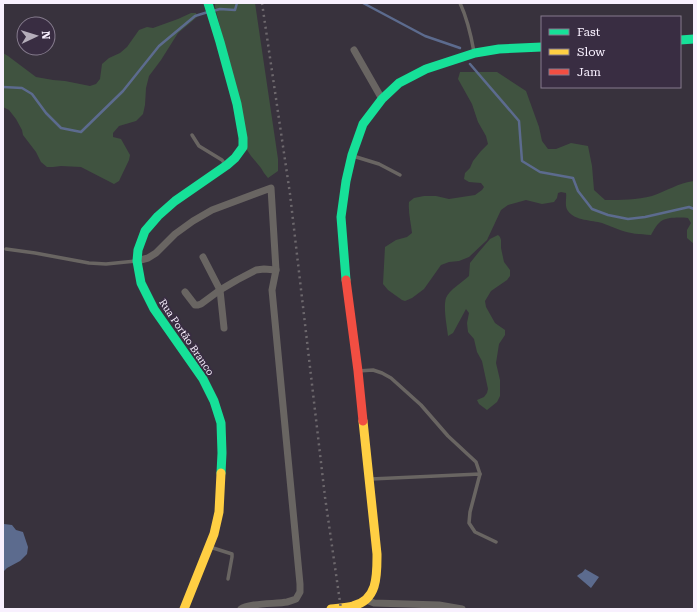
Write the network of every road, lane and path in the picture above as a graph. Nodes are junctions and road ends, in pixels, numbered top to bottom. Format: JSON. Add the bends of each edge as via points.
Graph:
{"nodes":[{"id":1,"x":208,"y":3,"type":"edge"},
{"id":2,"x":460,"y":3,"type":"edge"},
{"id":3,"x":694,"y":39,"type":"edge"},
{"id":4,"x":681,"y":40,"type":"edge"},
{"id":5,"x":541,"y":47,"type":"edge"},
{"id":6,"x":354,"y":50,"type":"dead end"},
{"id":7,"x":475,"y":53,"type":"junction"},
{"id":8,"x":382,"y":99,"type":"junction"},
{"id":9,"x":192,"y":135,"type":"dead end"},
{"id":10,"x":352,"y":155,"type":"junction"},
{"id":11,"x":227,"y":165,"type":"junction"},
{"id":12,"x":400,"y":175,"type":"dead end"},
{"id":13,"x":6,"y":249,"type":"dead end"},
{"id":14,"x":203,"y":257,"type":"dead end"},
{"id":15,"x":137,"y":261,"type":"junction"},
{"id":16,"x":276,"y":270,"type":"junction"},
{"id":17,"x":220,"y":290,"type":"junction"},
{"id":18,"x":185,"y":292,"type":"dead end"},
{"id":19,"x":224,"y":328,"type":"dead end"},
{"id":20,"x":358,"y":371,"type":"junction"},
{"id":21,"x":480,"y":474,"type":"junction"},
{"id":22,"x":370,"y":479,"type":"junction"},
{"id":23,"x":496,"y":542,"type":"dead end"},
{"id":24,"x":208,"y":547,"type":"junction"},
{"id":25,"x":228,"y":579,"type":"dead end"},
{"id":26,"x":366,"y":600,"type":"junction"},
{"id":27,"x":184,"y":609,"type":"edge"},
{"id":28,"x":241,"y":609,"type":"edge"},
{"id":29,"x":331,"y":609,"type":"edge"},
{"id":30,"x":462,"y":609,"type":"edge"}],
"edges":[{"from":1,"to":11,"type":"main road","name":"Rua Portão Branco","via":[[237,104],[243,138],[243,147]]},
{"from":2,"to":7,"type":"lane"},
{"from":3,"to":4,"type":"main road"},
{"from":5,"to":7,"type":"main road"},
{"from":6,"to":8,"type":"street"},
{"from":7,"to":8,"type":"main road","via":[[426,69],[399,83]]},
{"from":8,"to":10,"type":"main road","via":[[363,124]]},
{"from":9,"to":11,"type":"lane","via":[[199,146]]},
{"from":10,"to":12,"type":"lane","via":[[379,164]]},
{"from":10,"to":20,"type":"main road","via":[[341,217],[346,284]]},
{"from":11,"to":15,"type":"main road","name":"Rua Portão Branco","via":[[158,216],[145,231]]},
{"from":13,"to":15,"type":"lane","via":[[106,264]]},
{"from":14,"to":17,"type":"street"},
{"from":15,"to":16,"type":"street","via":[[156,253],[175,234],[212,210],[271,188]]},
{"from":15,"to":24,"type":"main road","name":"Rua Portão Branco","via":[[141,283],[154,309],[203,380],[214,401],[221,423],[219,512]]},
{"from":16,"to":17,"type":"street","via":[[256,270]]},
{"from":16,"to":28,"type":"street","via":[[272,290],[300,592],[296,599],[289,602]]},
{"from":17,"to":18,"type":"street","via":[[198,305],[195,305]]},
{"from":17,"to":19,"type":"street"},
{"from":20,"to":21,"type":"lane","via":[[372,370],[390,378],[421,405],[448,436],[476,462]]},
{"from":20,"to":22,"type":"main road"},
{"from":21,"to":22,"type":"lane"},
{"from":21,"to":23,"type":"lane","via":[[469,523],[475,532]]},
{"from":22,"to":26,"type":"main road","via":[[377,573],[373,590]]},
{"from":24,"to":25,"type":"lane","via":[[232,554]]},
{"from":24,"to":27,"type":"main road","name":"Rua Portão Branco"},
{"from":26,"to":29,"type":"main road","via":[[354,606]]},
{"from":26,"to":30,"type":"street","via":[[374,603],[439,605]]}]}
